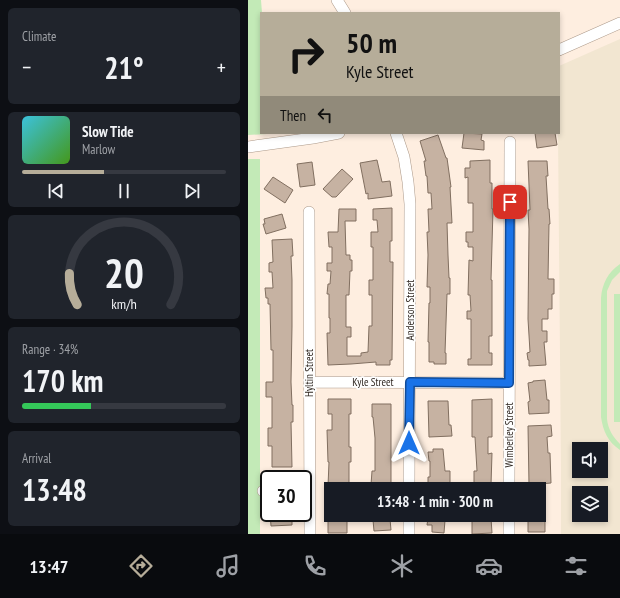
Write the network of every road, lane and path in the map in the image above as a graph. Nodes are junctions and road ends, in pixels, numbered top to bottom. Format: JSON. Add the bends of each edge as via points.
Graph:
{"nodes":[{"id":1,"x":337,"y":0,"type":"edge"},
{"id":2,"x":344,"y":12,"type":"edge"},
{"id":3,"x":620,"y":23,"type":"edge"},
{"id":4,"x":560,"y":50,"type":"edge"},
{"id":5,"x":334,"y":134,"type":"edge"},
{"id":6,"x":396,"y":134,"type":"edge"},
{"id":7,"x":510,"y":142,"type":"dead end"},
{"id":8,"x":248,"y":147,"type":"edge"},
{"id":9,"x":308,"y":212,"type":"dead end"},
{"id":10,"x":309,"y":382,"type":"junction"},
{"id":11,"x":410,"y":382,"type":"junction"},
{"id":12,"x":509,"y":383,"type":"junction"},
{"id":13,"x":307,"y":470,"type":"edge"},
{"id":14,"x":409,"y":482,"type":"edge"},
{"id":15,"x":509,"y":482,"type":"edge"},
{"id":16,"x":309,"y":522,"type":"edge"},
{"id":17,"x":409,"y":522,"type":"edge"},
{"id":18,"x":509,"y":522,"type":"edge"},
{"id":19,"x":310,"y":534,"type":"edge"},
{"id":20,"x":409,"y":534,"type":"edge"},
{"id":21,"x":509,"y":534,"type":"edge"}],
"edges":[{"from":1,"to":2,"type":"street"},
{"from":3,"to":4,"type":"street"},
{"from":5,"to":8,"type":"street"},
{"from":6,"to":11,"type":"street","name":"Anderson Street","via":[[404,157],[410,204]]},
{"from":7,"to":12,"type":"street","name":"Wimberley Street"},
{"from":9,"to":10,"type":"street","name":"Hyltin Street"},
{"from":10,"to":11,"type":"street","name":"Kyle Street"},
{"from":10,"to":13,"type":"street","name":"Hyltin Street"},
{"from":11,"to":12,"type":"street","name":"Kyle Street"},
{"from":11,"to":14,"type":"street","name":"Anderson Street"},
{"from":12,"to":15,"type":"street","name":"Wimberley Street"},
{"from":16,"to":19,"type":"street","name":"Hyltin Street"},
{"from":17,"to":20,"type":"street"},
{"from":18,"to":21,"type":"street"}]}
